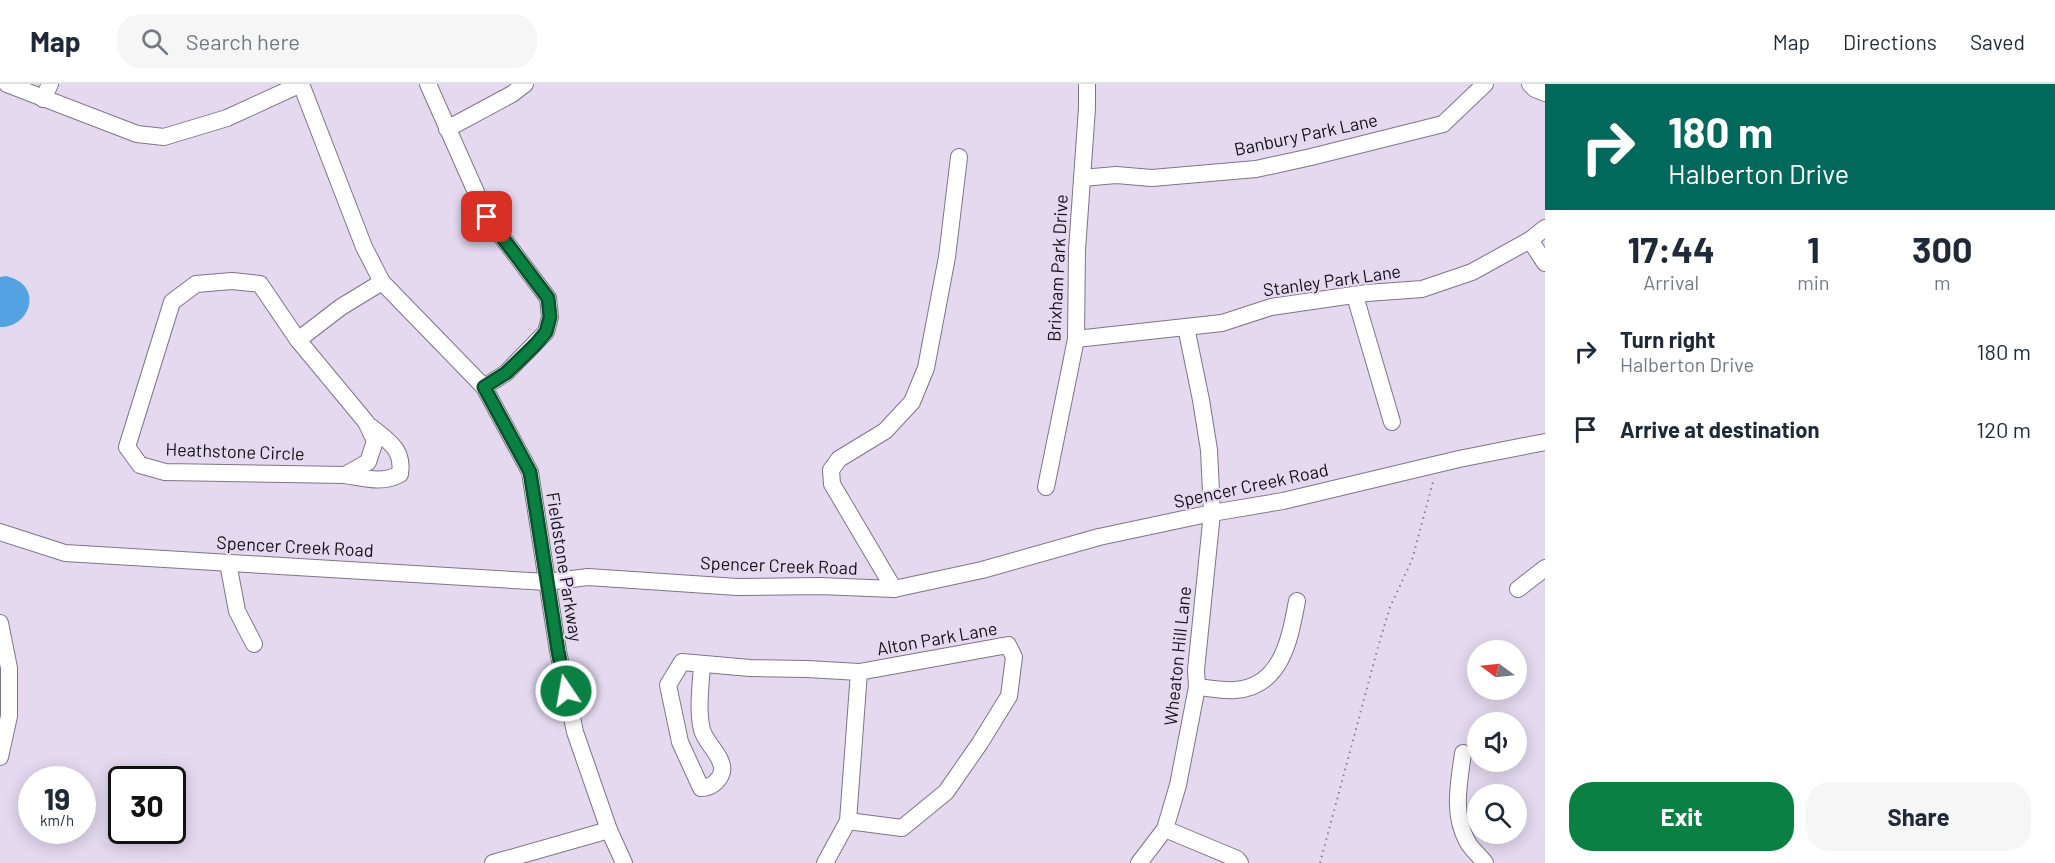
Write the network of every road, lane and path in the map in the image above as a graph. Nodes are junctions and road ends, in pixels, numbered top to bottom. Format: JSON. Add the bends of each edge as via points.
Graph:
{"nodes":[{"id":1,"x":7,"y":84,"type":"edge"},
{"id":2,"x":301,"y":84,"type":"edge"},
{"id":3,"x":428,"y":84,"type":"edge"},
{"id":4,"x":525,"y":84,"type":"edge"},
{"id":5,"x":1086,"y":84,"type":"edge"},
{"id":6,"x":1485,"y":84,"type":"edge"},
{"id":7,"x":1530,"y":84,"type":"edge"},
{"id":8,"x":46,"y":92,"type":"edge"},
{"id":9,"x":1545,"y":93,"type":"edge"},
{"id":10,"x":447,"y":129,"type":"junction"},
{"id":11,"x":959,"y":156,"type":"dead end"},
{"id":12,"x":1082,"y":178,"type":"junction"},
{"id":13,"x":1545,"y":228,"type":"edge"},
{"id":14,"x":1530,"y":240,"type":"junction"},
{"id":15,"x":1545,"y":263,"type":"edge"},
{"id":16,"x":382,"y":282,"type":"junction"},
{"id":17,"x":1355,"y":296,"type":"junction"},
{"id":18,"x":1186,"y":327,"type":"junction"},
{"id":19,"x":1076,"y":339,"type":"junction"},
{"id":20,"x":298,"y":340,"type":"junction"},
{"id":21,"x":484,"y":387,"type":"junction"},
{"id":22,"x":366,"y":422,"type":"junction"},
{"id":23,"x":1392,"y":422,"type":"dead end"},
{"id":24,"x":1545,"y":442,"type":"edge"},
{"id":25,"x":1438,"y":464,"type":"junction"},
{"id":26,"x":345,"y":475,"type":"junction"},
{"id":27,"x":1046,"y":487,"type":"dead end"},
{"id":28,"x":1212,"y":513,"type":"junction"},
{"id":29,"x":0,"y":532,"type":"edge"},
{"id":30,"x":228,"y":563,"type":"junction"},
{"id":31,"x":1545,"y":568,"type":"edge"},
{"id":32,"x":547,"y":582,"type":"junction"},
{"id":33,"x":894,"y":589,"type":"junction"},
{"id":34,"x":1518,"y":589,"type":"dead end"},
{"id":35,"x":1297,"y":601,"type":"dead end"},
{"id":36,"x":0,"y":623,"type":"edge"},
{"id":37,"x":254,"y":644,"type":"dead end"},
{"id":38,"x":702,"y":664,"type":"junction"},
{"id":39,"x":859,"y":672,"type":"junction"},
{"id":40,"x":1197,"y":687,"type":"junction"},
{"id":41,"x":1463,"y":753,"type":"dead end"},
{"id":42,"x":0,"y":757,"type":"edge"},
{"id":43,"x":848,"y":821,"type":"junction"},
{"id":44,"x":1165,"y":829,"type":"junction"},
{"id":45,"x":609,"y":830,"type":"junction"},
{"id":46,"x":493,"y":863,"type":"edge"},
{"id":47,"x":624,"y":863,"type":"edge"},
{"id":48,"x":825,"y":863,"type":"edge"},
{"id":49,"x":1139,"y":863,"type":"edge"},
{"id":50,"x":1240,"y":863,"type":"edge"},
{"id":51,"x":1320,"y":863,"type":"edge"},
{"id":52,"x":1485,"y":863,"type":"edge"}],
"edges":[{"from":1,"to":8,"type":"street"},
{"from":2,"to":8,"type":"street","via":[[227,118],[164,137],[137,134]]},
{"from":2,"to":16,"type":"street","name":"Fieldstone Parkway","via":[[364,247]]},
{"from":3,"to":10,"type":"street"},
{"from":4,"to":10,"type":"street"},
{"from":5,"to":12,"type":"street","name":"Brixham Park Drive"},
{"from":6,"to":12,"type":"street","name":"Banbury Park Lane","via":[[1443,124],[1311,157],[1256,169],[1152,178]]},
{"from":7,"to":9,"type":"street"},
{"from":10,"to":21,"type":"street","via":[[487,217],[548,298],[550,317],[546,332],[506,373]]},
{"from":11,"to":33,"type":"street","via":[[926,368],[912,402],[885,431],[839,459],[831,470],[832,484]]},
{"from":12,"to":19,"type":"street","name":"Brixham Park Drive"},
{"from":13,"to":14,"type":"street","name":"Stanley Park Lane"},
{"from":14,"to":15,"type":"street"},
{"from":14,"to":17,"type":"street","name":"Stanley Park Lane","via":[[1472,272],[1422,289]]},
{"from":16,"to":20,"type":"street"},
{"from":16,"to":21,"type":"street","name":"Fieldstone Parkway"},
{"from":17,"to":18,"type":"street","name":"Stanley Park Lane","via":[[1271,307],[1222,323]]},
{"from":17,"to":23,"type":"street"},
{"from":18,"to":19,"type":"street","name":"Stanley Park Lane"},
{"from":18,"to":28,"type":"street","name":"Wheaton Hill Lane","via":[[1209,450]]},
{"from":19,"to":27,"type":"street","name":"Brixham Park Drive"},
{"from":20,"to":22,"type":"street","name":"Heathstone Circle"},
{"from":20,"to":26,"type":"street","name":"Heathstone Circle","via":[[260,285],[232,281],[196,284],[172,302],[127,447],[140,465],[165,472]]},
{"from":21,"to":32,"type":"street","name":"Fieldstone Parkway","via":[[530,472]]},
{"from":22,"to":26,"type":"street","name":"Heathstone Circle","via":[[375,441],[368,462]]},
{"from":22,"to":26,"type":"street","via":[[401,456],[400,474],[377,480]]},
{"from":24,"to":25,"type":"street","name":"Spencer Creek Road"},
{"from":25,"to":28,"type":"street","name":"Spencer Creek Road","via":[[1283,501]]},
{"from":25,"to":51,"type":"path","via":[[1412,560],[1390,607],[1378,647]]},
{"from":28,"to":33,"type":"street","name":"Spencer Creek Road"},
{"from":28,"to":40,"type":"street","name":"Wheaton Hill Lane"},
{"from":29,"to":30,"type":"street","name":"Spencer Creek Road","via":[[65,554]]},
{"from":30,"to":32,"type":"street","name":"Spencer Creek Road"},
{"from":30,"to":37,"type":"street","via":[[237,611]]},
{"from":31,"to":34,"type":"street"},
{"from":32,"to":33,"type":"street","name":"Spencer Creek Road","via":[[588,577],[737,587]]},
{"from":32,"to":45,"type":"street","name":"Fieldstone Parkway","via":[[575,732]]},
{"from":35,"to":40,"type":"street","via":[[1290,638],[1277,668],[1259,684],[1236,690]]},
{"from":36,"to":42,"type":"street","via":[[9,668],[9,716]]},
{"from":38,"to":38,"type":"street","name":"Alton Park Lane","via":[[701,722],[722,772],[709,788],[701,788],[680,742],[669,685],[682,662]]},
{"from":38,"to":39,"type":"street","name":"Alton Park Lane"},
{"from":39,"to":43,"type":"street"},
{"from":39,"to":43,"type":"street","name":"Alton Park Lane","via":[[1008,645],[1014,657],[1009,696],[946,792],[902,828]]},
{"from":40,"to":44,"type":"street","name":"Wheaton Hill Lane","via":[[1178,785]]},
{"from":41,"to":52,"type":"street","via":[[1457,801],[1459,819],[1468,842]]},
{"from":43,"to":48,"type":"street"},
{"from":44,"to":49,"type":"street","name":"Wheaton Hill Lane"},
{"from":44,"to":50,"type":"street","via":[[1210,846]]},
{"from":45,"to":46,"type":"street"},
{"from":45,"to":47,"type":"street","name":"Fieldstone Parkway"}]}
